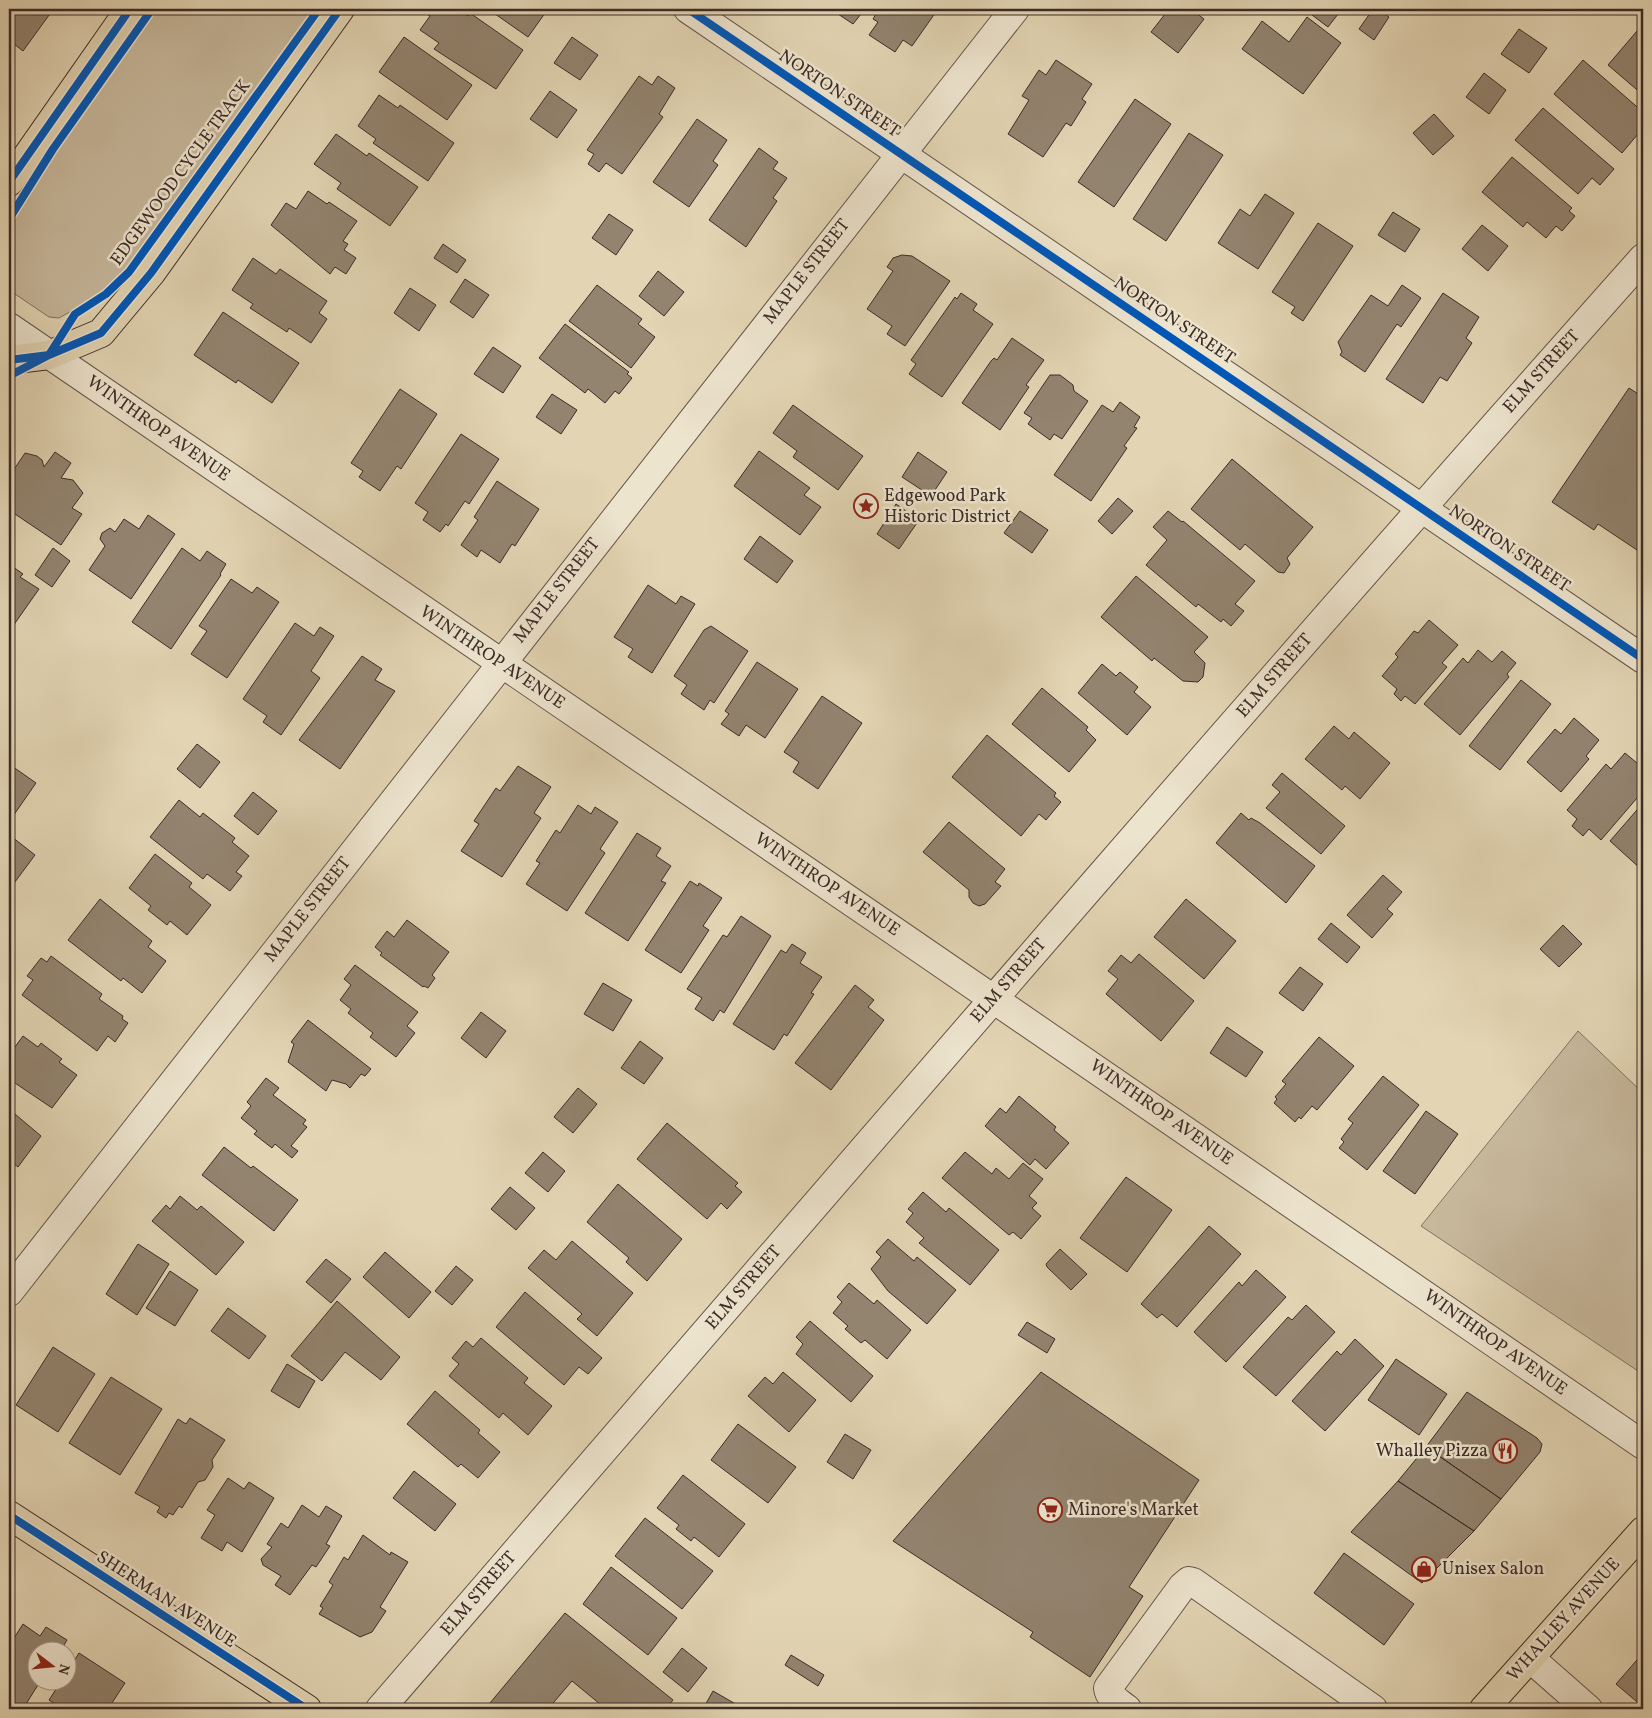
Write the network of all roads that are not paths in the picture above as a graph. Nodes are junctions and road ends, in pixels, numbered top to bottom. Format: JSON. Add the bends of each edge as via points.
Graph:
{"nodes":[{"id":1,"x":130,"y":9,"type":"edge"},
{"id":2,"x":340,"y":9,"type":"edge"},
{"id":3,"x":688,"y":9,"type":"edge"},
{"id":4,"x":1015,"y":9,"type":"edge"},
{"id":5,"x":900,"y":153,"type":"junction"},
{"id":6,"x":9,"y":182,"type":"edge"},
{"id":7,"x":1643,"y":258,"type":"edge"},
{"id":8,"x":9,"y":327,"type":"edge"},
{"id":9,"x":49,"y":354,"type":"junction"},
{"id":10,"x":9,"y":360,"type":"edge"},
{"id":11,"x":1421,"y":508,"type":"junction"},
{"id":12,"x":1643,"y":659,"type":"edge"},
{"id":13,"x":500,"y":664,"type":"junction"},
{"id":14,"x":994,"y":998,"type":"junction"},
{"id":15,"x":9,"y":1292,"type":"edge"},
{"id":16,"x":1643,"y":1445,"type":"edge"},
{"id":17,"x":9,"y":1515,"type":"edge"},
{"id":18,"x":1643,"y":1531,"type":"edge"},
{"id":19,"x":1530,"y":1658,"type":"junction"},
{"id":20,"x":307,"y":1709,"type":"edge"},
{"id":21,"x":380,"y":1709,"type":"edge"},
{"id":22,"x":1127,"y":1709,"type":"edge"},
{"id":23,"x":1373,"y":1709,"type":"edge"},
{"id":24,"x":1486,"y":1709,"type":"edge"},
{"id":25,"x":1588,"y":1709,"type":"edge"}],
"edges":[{"from":1,"to":6,"type":"main road"},
{"from":2,"to":9,"type":"main road","via":[[125,306],[101,332]]},
{"from":3,"to":5,"type":"street","name":"NORTON STREET"},
{"from":4,"to":5,"type":"street","name":"MAPLE STREET"},
{"from":5,"to":11,"type":"street","name":"NORTON STREET"},
{"from":5,"to":13,"type":"street","name":"MAPLE STREET"},
{"from":7,"to":11,"type":"street","name":"ELM STREET"},
{"from":8,"to":9,"type":"street","name":"WINTHROP AVENUE"},
{"from":9,"to":10,"type":"main road"},
{"from":9,"to":13,"type":"street","name":"WINTHROP AVENUE"},
{"from":11,"to":12,"type":"street","name":"NORTON STREET"},
{"from":11,"to":14,"type":"street","name":"ELM STREET"},
{"from":13,"to":14,"type":"street","name":"WINTHROP AVENUE"},
{"from":13,"to":15,"type":"street","name":"MAPLE STREET"},
{"from":14,"to":16,"type":"street","name":"WINTHROP AVENUE"},
{"from":14,"to":21,"type":"street","name":"ELM STREET"},
{"from":17,"to":20,"type":"main road","name":"SHERMAN AVENUE"},
{"from":18,"to":19,"type":"main road","name":"WHALLEY AVENUE"},
{"from":19,"to":24,"type":"main road","name":"WHALLEY AVENUE"},
{"from":19,"to":25,"type":"street"},
{"from":22,"to":23,"type":"street","via":[[1113,1698],[1108,1688],[1189,1581]]}]}
